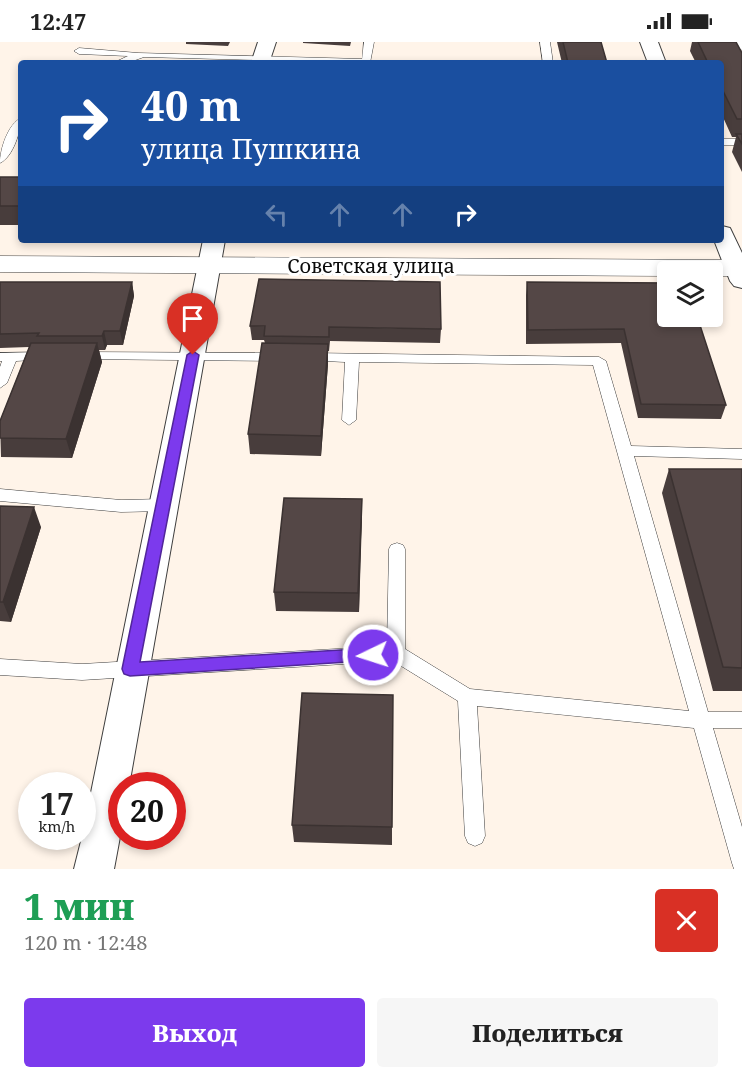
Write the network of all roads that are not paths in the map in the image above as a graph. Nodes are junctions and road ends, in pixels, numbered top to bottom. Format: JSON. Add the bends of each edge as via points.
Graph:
{"nodes":[{"id":1,"x":152,"y":42,"type":"edge"},
{"id":2,"x":369,"y":42,"type":"edge"},
{"id":3,"x":545,"y":42,"type":"edge"},
{"id":4,"x":649,"y":42,"type":"edge"},
{"id":5,"x":739,"y":42,"type":"edge"},
{"id":6,"x":742,"y":47,"type":"edge"},
{"id":7,"x":79,"y":51,"type":"dead end"},
{"id":8,"x":263,"y":54,"type":"edge"},
{"id":9,"x":142,"y":59,"type":"edge"},
{"id":10,"x":318,"y":60,"type":"edge"},
{"id":11,"x":366,"y":60,"type":"edge"},
{"id":12,"x":548,"y":60,"type":"edge"},
{"id":13,"x":656,"y":60,"type":"edge"},
{"id":14,"x":18,"y":127,"type":"edge"},
{"id":15,"x":724,"y":142,"type":"edge"},
{"id":16,"x":742,"y":142,"type":"edge"},
{"id":17,"x":0,"y":160,"type":"edge"},
{"id":18,"x":724,"y":237,"type":"edge"},
{"id":19,"x":212,"y":252,"type":"edge"},
{"id":20,"x":0,"y":264,"type":"edge"},
{"id":21,"x":740,"y":272,"type":"edge"},
{"id":22,"x":193,"y":355,"type":"junction"},
{"id":23,"x":6,"y":357,"type":"edge"},
{"id":24,"x":352,"y":358,"type":"junction"},
{"id":25,"x":0,"y":383,"type":"edge"},
{"id":26,"x":349,"y":420,"type":"dead end"},
{"id":27,"x":625,"y":452,"type":"junction"},
{"id":28,"x":742,"y":454,"type":"edge"},
{"id":29,"x":0,"y":495,"type":"edge"},
{"id":30,"x":164,"y":505,"type":"junction"},
{"id":31,"x":397,"y":549,"type":"dead end"},
{"id":32,"x":396,"y":653,"type":"junction"},
{"id":33,"x":0,"y":667,"type":"edge"},
{"id":34,"x":130,"y":669,"type":"junction"},
{"id":35,"x":466,"y":697,"type":"junction"},
{"id":36,"x":701,"y":720,"type":"junction"},
{"id":37,"x":742,"y":720,"type":"edge"},
{"id":38,"x":475,"y":836,"type":"dead end"},
{"id":39,"x":742,"y":863,"type":"edge"},
{"id":40,"x":94,"y":869,"type":"edge"}],
"edges":[{"from":1,"to":9,"type":"lane"},
{"from":2,"to":11,"type":"lane"},
{"from":3,"to":12,"type":"lane"},
{"from":4,"to":13,"type":"street"},
{"from":5,"to":6,"type":"lane"},
{"from":7,"to":9,"type":"lane"},
{"from":8,"to":9,"type":"lane"},
{"from":8,"to":10,"type":"lane"},
{"from":14,"to":17,"type":"lane"},
{"from":15,"to":16,"type":"lane"},
{"from":18,"to":21,"type":"street"},
{"from":19,"to":20,"type":"street","name":"Советская улица"},
{"from":19,"to":21,"type":"street","name":"Советская улица"},
{"from":19,"to":22,"type":"street"},
{"from":22,"to":23,"type":"lane"},
{"from":22,"to":24,"type":"lane"},
{"from":22,"to":30,"type":"street"},
{"from":23,"to":25,"type":"lane"},
{"from":24,"to":26,"type":"lane"},
{"from":24,"to":27,"type":"lane","via":[[599,361]]},
{"from":27,"to":28,"type":"lane"},
{"from":27,"to":36,"type":"lane"},
{"from":29,"to":30,"type":"lane","via":[[122,506]]},
{"from":30,"to":34,"type":"street"},
{"from":31,"to":32,"type":"lane"},
{"from":32,"to":34,"type":"lane"},
{"from":32,"to":35,"type":"lane"},
{"from":33,"to":34,"type":"lane","via":[[82,672]]},
{"from":34,"to":40,"type":"street"},
{"from":35,"to":36,"type":"lane"},
{"from":35,"to":38,"type":"lane"},
{"from":36,"to":37,"type":"lane"},
{"from":36,"to":39,"type":"lane"}]}
